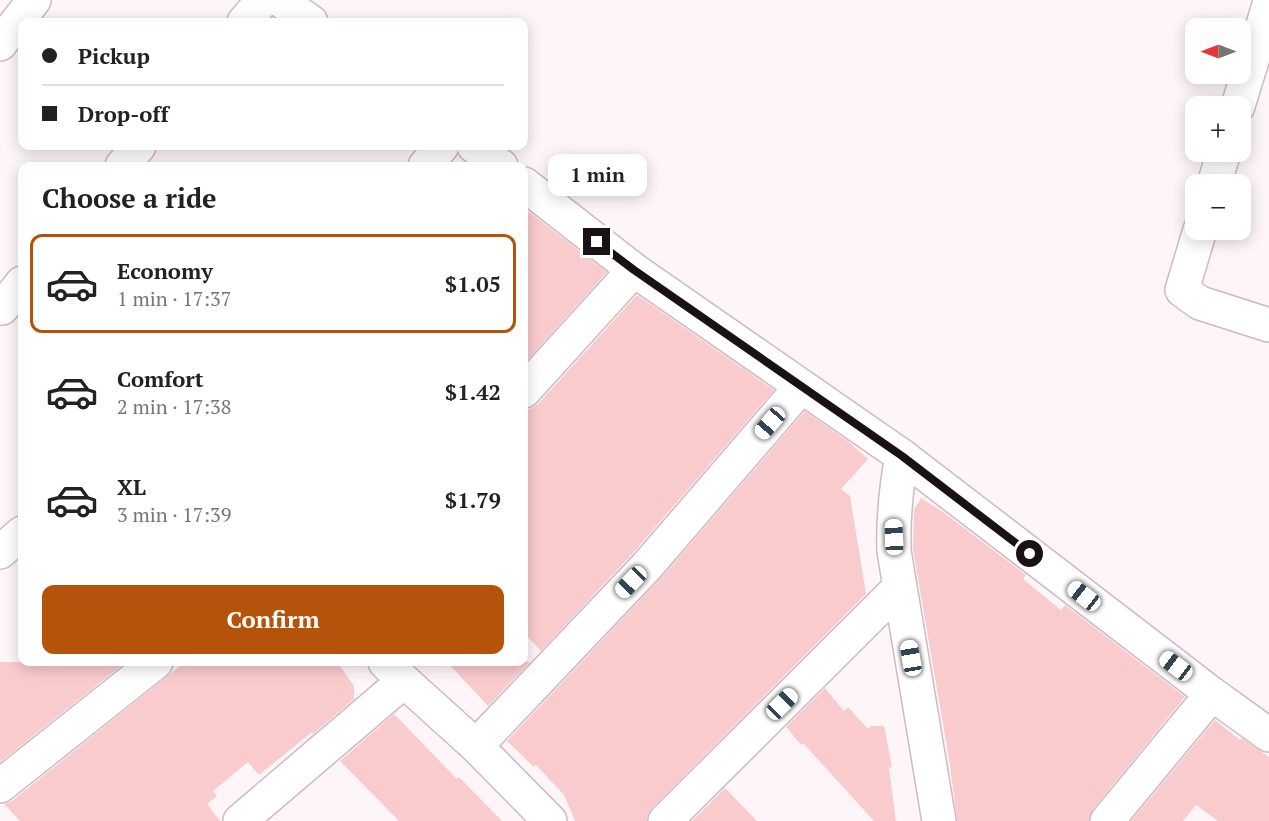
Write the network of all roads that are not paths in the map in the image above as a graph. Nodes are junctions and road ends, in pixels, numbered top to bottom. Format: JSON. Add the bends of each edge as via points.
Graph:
{"nodes":[{"id":1,"x":34,"y":0,"type":"edge"},
{"id":2,"x":263,"y":0,"type":"edge"},
{"id":3,"x":280,"y":0,"type":"edge"},
{"id":4,"x":1269,"y":5,"type":"edge"},
{"id":5,"x":20,"y":18,"type":"edge"},
{"id":6,"x":247,"y":18,"type":"edge"},
{"id":7,"x":305,"y":18,"type":"edge"},
{"id":8,"x":18,"y":21,"type":"edge"},
{"id":9,"x":0,"y":44,"type":"edge"},
{"id":10,"x":1241,"y":96,"type":"edge"},
{"id":11,"x":136,"y":150,"type":"edge"},
{"id":12,"x":438,"y":150,"type":"edge"},
{"id":13,"x":479,"y":150,"type":"edge"},
{"id":14,"x":125,"y":162,"type":"edge"},
{"id":15,"x":428,"y":162,"type":"edge"},
{"id":16,"x":496,"y":162,"type":"edge"},
{"id":17,"x":528,"y":187,"type":"edge"},
{"id":18,"x":1197,"y":240,"type":"edge"},
{"id":19,"x":634,"y":270,"type":"junction"},
{"id":20,"x":1269,"y":325,"type":"edge"},
{"id":21,"x":528,"y":387,"type":"edge"},
{"id":22,"x":801,"y":387,"type":"junction"},
{"id":23,"x":902,"y":456,"type":"junction"},
{"id":24,"x":18,"y":536,"type":"edge"},
{"id":25,"x":0,"y":552,"type":"edge"},
{"id":26,"x":899,"y":588,"type":"junction"},
{"id":27,"x":151,"y":666,"type":"edge"},
{"id":28,"x":394,"y":671,"type":"edge"},
{"id":29,"x":1212,"y":694,"type":"junction"},
{"id":30,"x":1269,"y":735,"type":"edge"},
{"id":31,"x":476,"y":746,"type":"junction"},
{"id":32,"x":0,"y":786,"type":"edge"},
{"id":33,"x":242,"y":820,"type":"edge"},
{"id":34,"x":550,"y":821,"type":"edge"},
{"id":35,"x":664,"y":821,"type":"edge"},
{"id":36,"x":939,"y":821,"type":"edge"},
{"id":37,"x":1107,"y":821,"type":"edge"}],
"edges":[{"from":1,"to":5,"type":"street"},
{"from":2,"to":6,"type":"street"},
{"from":3,"to":7,"type":"street"},
{"from":4,"to":10,"type":"street"},
{"from":8,"to":9,"type":"street"},
{"from":11,"to":14,"type":"street"},
{"from":12,"to":15,"type":"street"},
{"from":13,"to":16,"type":"street"},
{"from":17,"to":19,"type":"street"},
{"from":18,"to":20,"type":"street","via":[[1182,290],[1200,303]]},
{"from":19,"to":21,"type":"street"},
{"from":19,"to":22,"type":"street"},
{"from":22,"to":23,"type":"street"},
{"from":22,"to":31,"type":"street","via":[[647,566]]},
{"from":23,"to":26,"type":"street","via":[[893,523]]},
{"from":23,"to":29,"type":"street"},
{"from":24,"to":25,"type":"street"},
{"from":26,"to":35,"type":"street"},
{"from":26,"to":36,"type":"street"},
{"from":27,"to":32,"type":"street"},
{"from":28,"to":31,"type":"street"},
{"from":28,"to":33,"type":"street"},
{"from":29,"to":30,"type":"street"},
{"from":29,"to":37,"type":"street"},
{"from":31,"to":34,"type":"street"}]}
